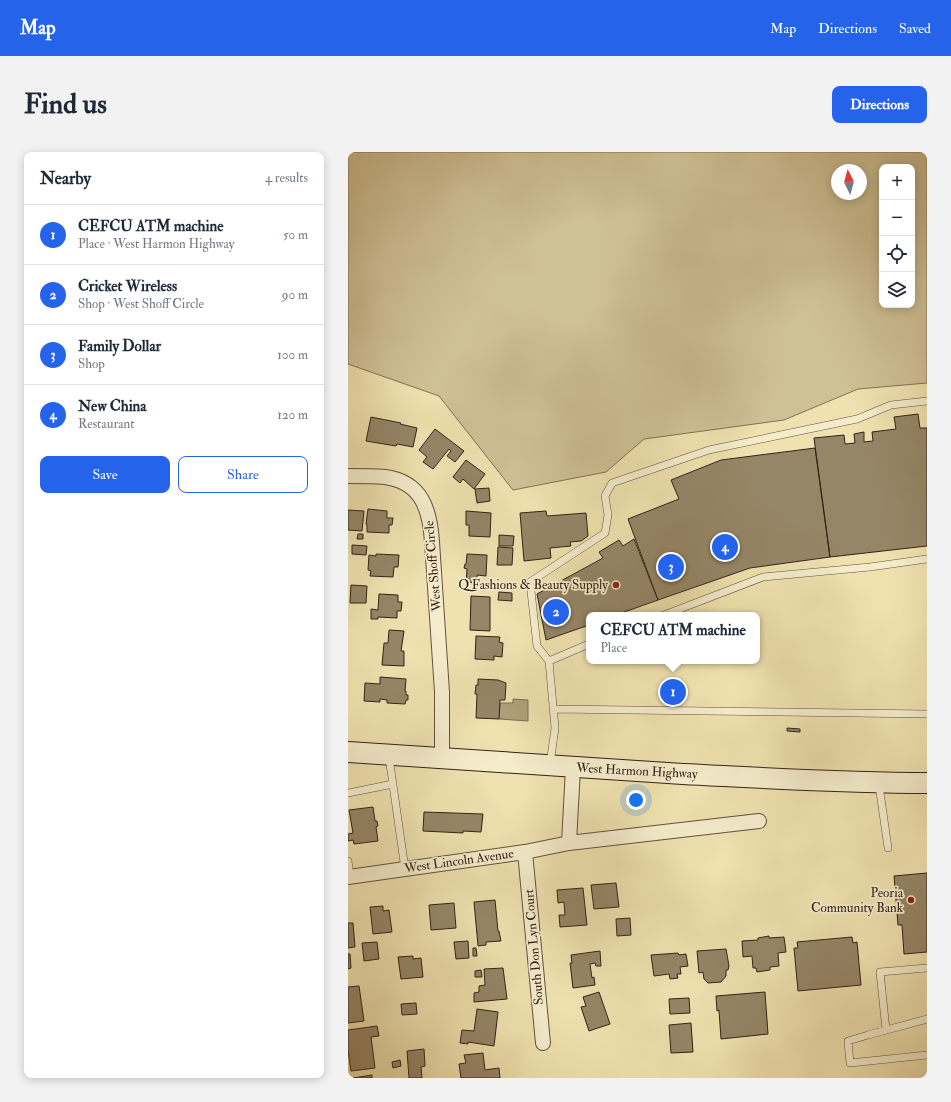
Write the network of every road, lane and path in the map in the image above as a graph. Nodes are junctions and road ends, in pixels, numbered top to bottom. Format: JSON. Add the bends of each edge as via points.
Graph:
{"nodes":[{"id":1,"x":927,"y":401,"type":"edge"},
{"id":2,"x":348,"y":476,"type":"edge"},
{"id":3,"x":927,"y":559,"type":"edge"},
{"id":4,"x":672,"y":612,"type":"edge"},
{"id":5,"x":586,"y":645,"type":"edge"},
{"id":6,"x":549,"y":661,"type":"junction"},
{"id":7,"x":554,"y":709,"type":"junction"},
{"id":8,"x":927,"y":714,"type":"edge"},
{"id":9,"x":348,"y":752,"type":"edge"},
{"id":10,"x":389,"y":755,"type":"junction"},
{"id":11,"x":442,"y":758,"type":"junction"},
{"id":12,"x":550,"y":766,"type":"junction"},
{"id":13,"x":573,"y":768,"type":"junction"},
{"id":14,"x":879,"y":782,"type":"junction"},
{"id":15,"x":927,"y":783,"type":"edge"},
{"id":16,"x":393,"y":784,"type":"junction"},
{"id":17,"x":348,"y":793,"type":"edge"},
{"id":18,"x":758,"y":821,"type":"dead end"},
{"id":19,"x":569,"y":843,"type":"junction"},
{"id":20,"x":888,"y":848,"type":"dead end"},
{"id":21,"x":526,"y":852,"type":"junction"},
{"id":22,"x":348,"y":860,"type":"edge"},
{"id":23,"x":405,"y":869,"type":"junction"},
{"id":24,"x":349,"y":877,"type":"edge"},
{"id":25,"x":927,"y":968,"type":"edge"},
{"id":26,"x":927,"y":1019,"type":"edge"},
{"id":27,"x":886,"y":1030,"type":"junction"},
{"id":28,"x":543,"y":1043,"type":"dead end"},
{"id":29,"x":927,"y":1055,"type":"edge"}],
"edges":[{"from":1,"to":6,"type":"lane","via":[[891,405],[857,418],[709,450],[612,483],[605,496],[608,515],[605,533],[530,582],[537,646]]},
{"from":2,"to":11,"type":"street","name":"West Shoff Circle","via":[[386,477],[401,481],[424,502],[431,529],[442,692]]},
{"from":3,"to":4,"type":"lane","via":[[763,577]]},
{"from":5,"to":6,"type":"lane"},
{"from":6,"to":7,"type":"lane"},
{"from":7,"to":8,"type":"lane"},
{"from":7,"to":12,"type":"lane","via":[[555,728]]},
{"from":9,"to":10,"type":"main road","name":"West Harmon Highway"},
{"from":10,"to":11,"type":"main road","name":"West Harmon Highway"},
{"from":10,"to":16,"type":"lane"},
{"from":11,"to":12,"type":"main road","name":"West Harmon Highway"},
{"from":12,"to":13,"type":"main road","name":"West Harmon Highway"},
{"from":13,"to":14,"type":"main road","name":"West Harmon Highway"},
{"from":13,"to":19,"type":"street"},
{"from":14,"to":15,"type":"main road","name":"West Harmon Highway"},
{"from":14,"to":20,"type":"lane"},
{"from":16,"to":17,"type":"lane"},
{"from":16,"to":23,"type":"lane"},
{"from":18,"to":19,"type":"street","name":"West Lincoln Avenue"},
{"from":19,"to":21,"type":"street","name":"West Lincoln Avenue"},
{"from":21,"to":23,"type":"street","name":"West Lincoln Avenue"},
{"from":21,"to":28,"type":"street","name":"South Don Lyn Court"},
{"from":22,"to":24,"type":"lane"},
{"from":23,"to":24,"type":"street","name":"West Lincoln Avenue"},
{"from":25,"to":27,"type":"lane","via":[[880,972]]},
{"from":26,"to":27,"type":"lane"},
{"from":27,"to":29,"type":"lane","via":[[848,1042],[850,1063]]}]}
